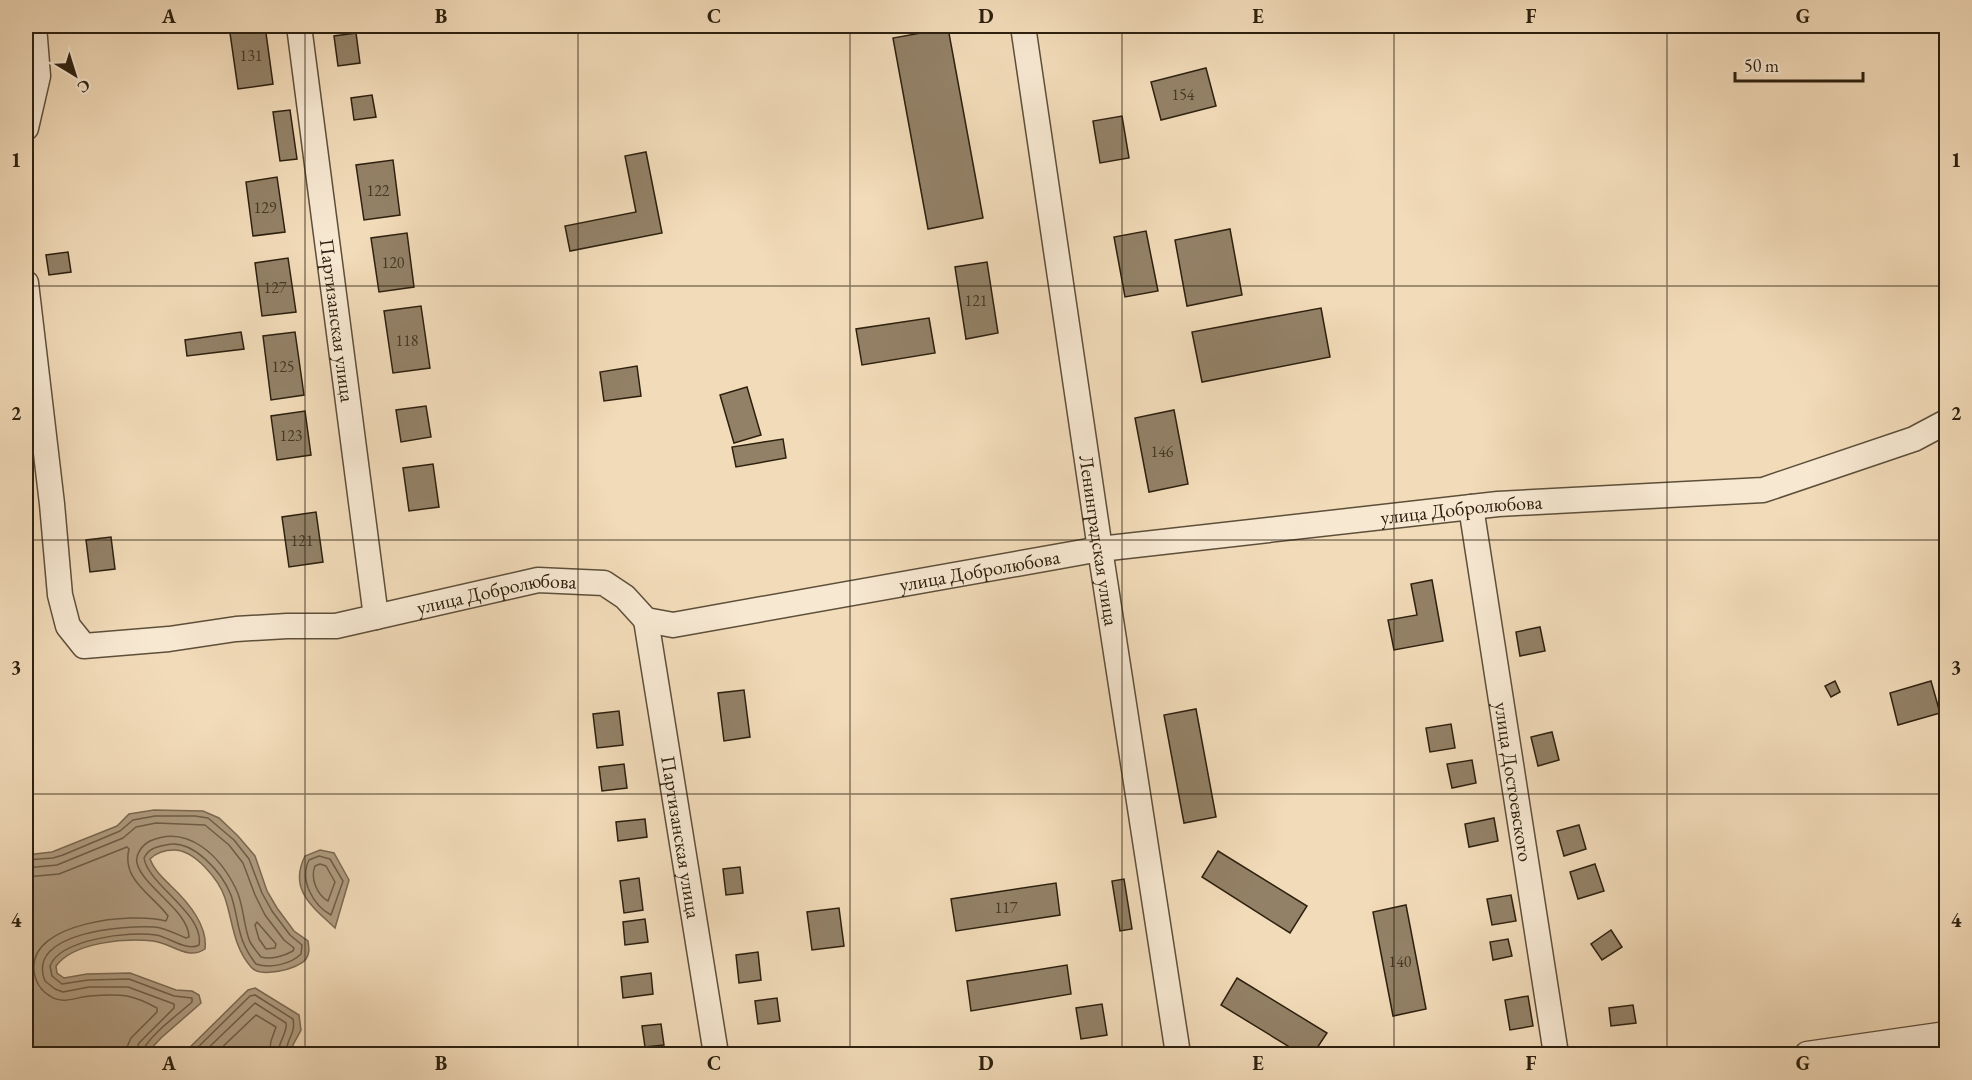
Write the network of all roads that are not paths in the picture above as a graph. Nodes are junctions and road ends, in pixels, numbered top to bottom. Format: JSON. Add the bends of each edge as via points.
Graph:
{"nodes":[{"id":1,"x":34,"y":26,"type":"edge"},
{"id":2,"x":299,"y":26,"type":"edge"},
{"id":3,"x":1023,"y":26,"type":"edge"},
{"id":4,"x":26,"y":128,"type":"edge"},
{"id":5,"x":26,"y":283,"type":"edge"},
{"id":6,"x":1947,"y":422,"type":"edge"},
{"id":7,"x":1471,"y":507,"type":"junction"},
{"id":8,"x":1100,"y":549,"type":"junction"},
{"id":9,"x":376,"y":617,"type":"junction"},
{"id":10,"x":646,"y":620,"type":"junction"},
{"id":11,"x":1947,"y":1034,"type":"edge"},
{"id":12,"x":716,"y":1054,"type":"edge"},
{"id":13,"x":1178,"y":1054,"type":"edge"},
{"id":14,"x":1556,"y":1054,"type":"edge"},
{"id":15,"x":1807,"y":1054,"type":"edge"}],
"edges":[{"from":1,"to":4,"type":"street","via":[[38,76]]},
{"from":2,"to":9,"type":"street","name":"Партизанская улица"},
{"from":3,"to":8,"type":"street","name":"Ленинградская улица"},
{"from":5,"to":9,"type":"street","name":"улица Добролюбова","via":[[60,595],[68,626],[84,646],[236,629],[336,626]]},
{"from":6,"to":7,"type":"street","name":"улица Добролюбова","via":[[1914,439],[1763,490]]},
{"from":7,"to":8,"type":"street","name":"улица Добролюбова"},
{"from":7,"to":14,"type":"street","name":"улица Достоевского"},
{"from":8,"to":10,"type":"street","name":"улица Добролюбова","via":[[673,625]]},
{"from":8,"to":13,"type":"street","name":"Ленинградская улица"},
{"from":9,"to":10,"type":"street","name":"улица Добролюбова","via":[[538,580],[604,583],[625,597]]},
{"from":10,"to":12,"type":"street","name":"Партизанская улица"},
{"from":11,"to":15,"type":"street"}]}
